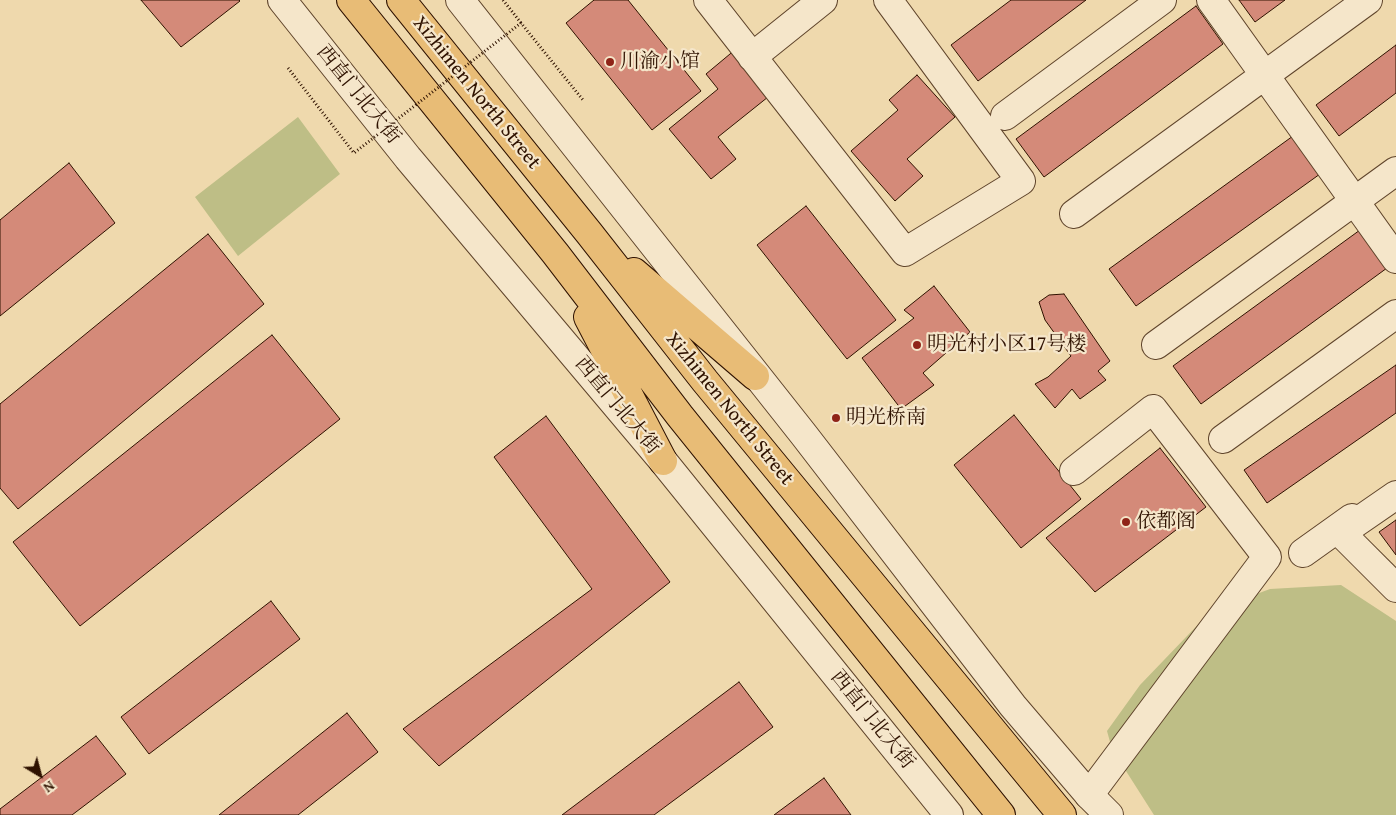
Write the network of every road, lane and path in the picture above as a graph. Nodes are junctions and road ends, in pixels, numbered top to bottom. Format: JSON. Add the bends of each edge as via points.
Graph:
{"nodes":[{"id":1,"x":282,"y":0,"type":"edge"},
{"id":2,"x":351,"y":0,"type":"edge"},
{"id":3,"x":401,"y":0,"type":"edge"},
{"id":4,"x":460,"y":0,"type":"edge"},
{"id":5,"x":503,"y":0,"type":"edge"},
{"id":6,"x":708,"y":0,"type":"edge"},
{"id":7,"x":823,"y":0,"type":"edge"},
{"id":8,"x":888,"y":0,"type":"edge"},
{"id":9,"x":1162,"y":0,"type":"edge"},
{"id":10,"x":1211,"y":0,"type":"edge"},
{"id":11,"x":1368,"y":0,"type":"edge"},
{"id":12,"x":522,"y":23,"type":"junction"},
{"id":13,"x":752,"y":57,"type":"junction"},
{"id":14,"x":288,"y":68,"type":"dead end"},
{"id":15,"x":1265,"y":76,"type":"junction"},
{"id":16,"x":583,"y":100,"type":"dead end"},
{"id":17,"x":1005,"y":116,"type":"dead end"},
{"id":18,"x":1396,"y":171,"type":"edge"},
{"id":19,"x":1355,"y":201,"type":"junction"},
{"id":20,"x":1074,"y":214,"type":"dead end"},
{"id":21,"x":589,"y":233,"type":"junction"},
{"id":22,"x":555,"y":253,"type":"junction"},
{"id":23,"x":1396,"y":259,"type":"edge"},
{"id":24,"x":1396,"y":314,"type":"edge"},
{"id":25,"x":1156,"y":345,"type":"dead end"},
{"id":26,"x":756,"y":376,"type":"junction"},
{"id":27,"x":1223,"y":439,"type":"dead end"},
{"id":28,"x":663,"y":461,"type":"junction"},
{"id":29,"x":1074,"y":470,"type":"dead end"},
{"id":30,"x":1396,"y":487,"type":"edge"},
{"id":31,"x":1396,"y":496,"type":"edge"},
{"id":32,"x":1303,"y":553,"type":"dead end"},
{"id":33,"x":1396,"y":588,"type":"edge"},
{"id":34,"x":1089,"y":795,"type":"junction"},
{"id":35,"x":949,"y":815,"type":"edge"},
{"id":36,"x":1001,"y":815,"type":"edge"},
{"id":37,"x":1063,"y":815,"type":"edge"},
{"id":38,"x":1110,"y":815,"type":"edge"}],
"edges":[{"from":1,"to":28,"type":"street","name":"西直门北大街","via":[[415,166]]},
{"from":2,"to":22,"type":"highway","name":"Xizhimen North Street"},
{"from":3,"to":21,"type":"highway","name":"Xizhimen North Street"},
{"from":4,"to":26,"type":"street"},
{"from":5,"to":12,"type":"path"},
{"from":6,"to":13,"type":"street"},
{"from":7,"to":13,"type":"street"},
{"from":8,"to":13,"type":"street","via":[[1021,181],[905,252]]},
{"from":9,"to":17,"type":"street"},
{"from":10,"to":15,"type":"street"},
{"from":11,"to":15,"type":"street"},
{"from":12,"to":14,"type":"path","bridge":true,"via":[[354,153]]},
{"from":12,"to":16,"type":"path","bridge":true},
{"from":15,"to":19,"type":"street"},
{"from":15,"to":20,"type":"street"},
{"from":18,"to":19,"type":"street"},
{"from":19,"to":23,"type":"street"},
{"from":19,"to":25,"type":"street"},
{"from":21,"to":26,"type":"highway"},
{"from":21,"to":37,"type":"highway","name":"Xizhimen North Street","via":[[705,381]]},
{"from":22,"to":28,"type":"highway"},
{"from":22,"to":36,"type":"highway","name":"Xizhimen North Street","via":[[680,416]]},
{"from":24,"to":27,"type":"street"},
{"from":26,"to":34,"type":"street","via":[[1013,706]]},
{"from":28,"to":35,"type":"street","name":"西直门北大街"},
{"from":29,"to":34,"type":"street","via":[[1153,408],[1267,557]]},
{"from":30,"to":32,"type":"street"},
{"from":31,"to":33,"type":"street","via":[[1341,533]]},
{"from":34,"to":37,"type":"street"},
{"from":34,"to":38,"type":"street"}]}
